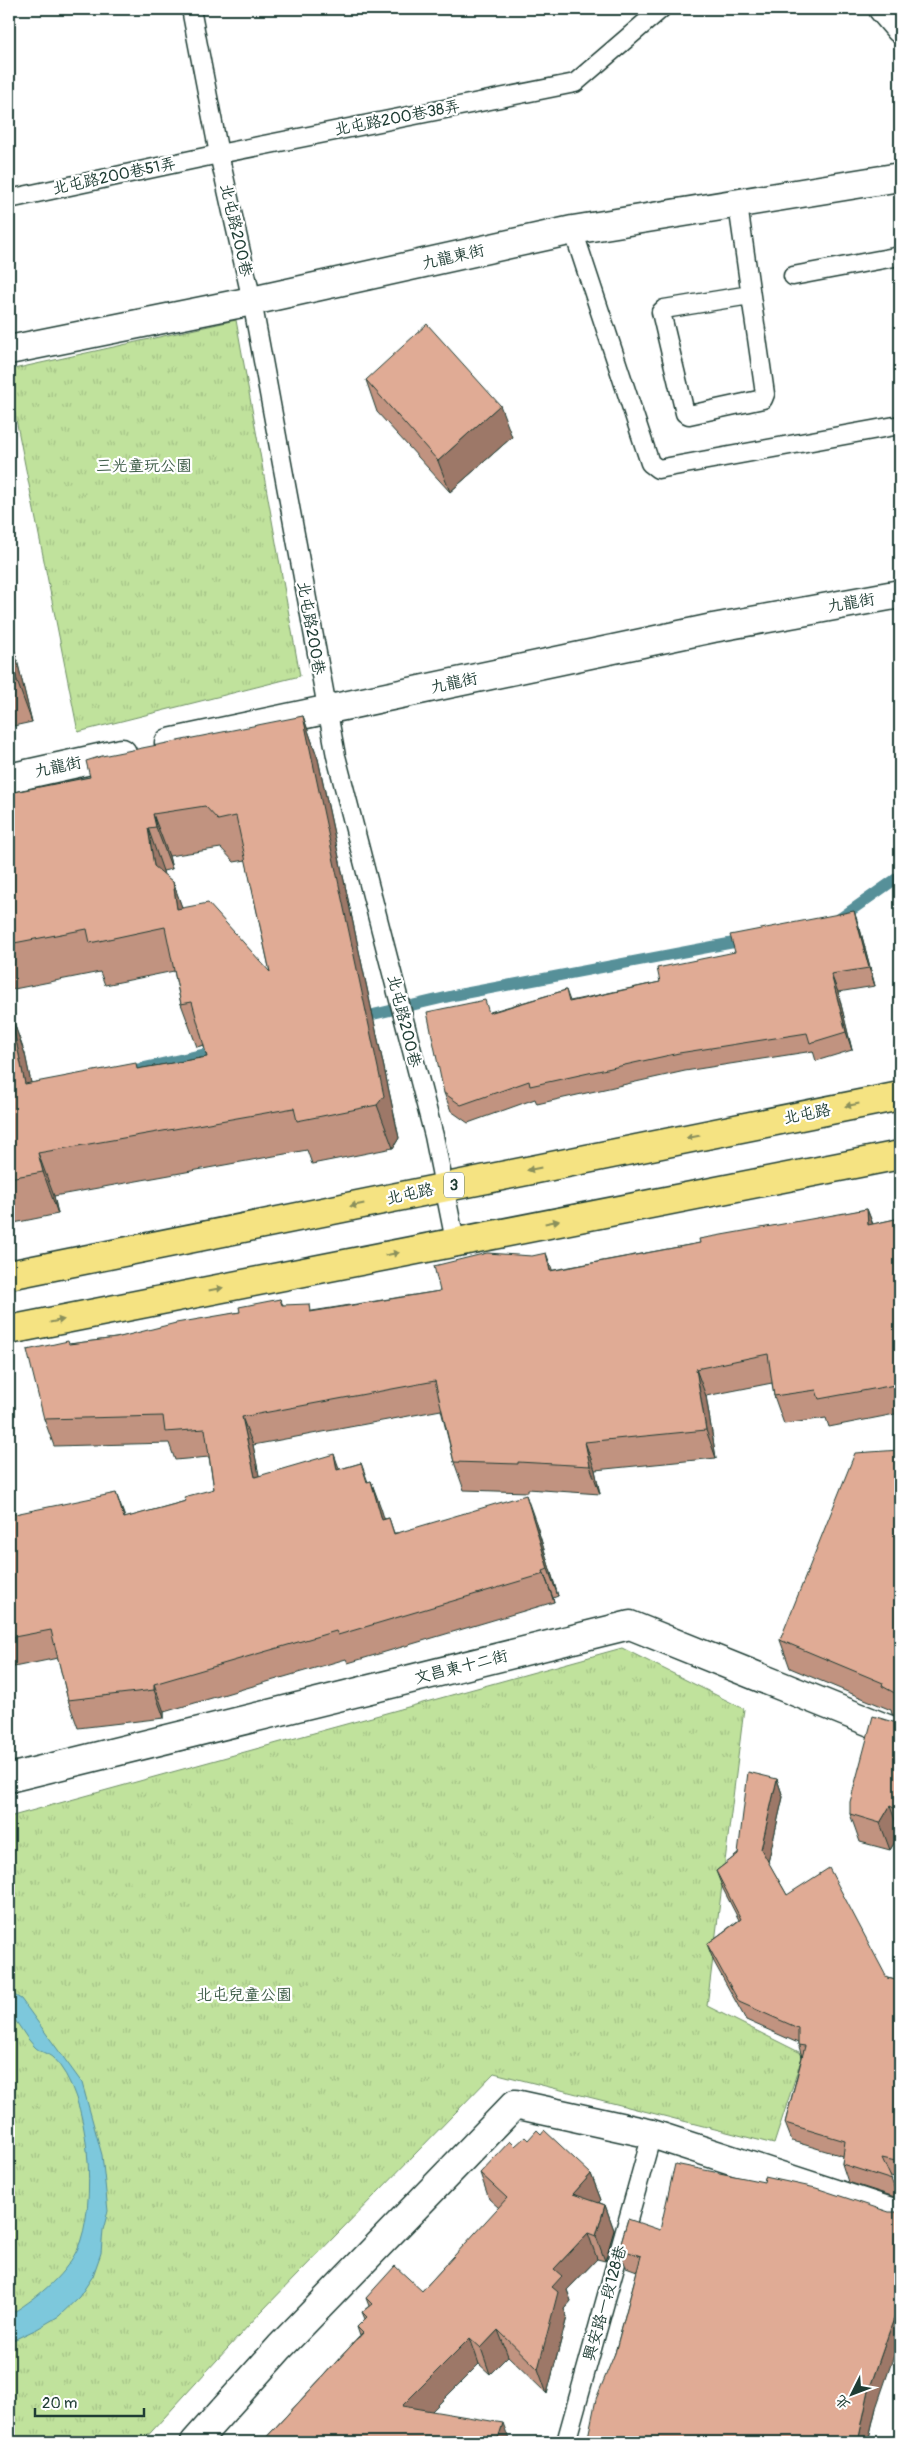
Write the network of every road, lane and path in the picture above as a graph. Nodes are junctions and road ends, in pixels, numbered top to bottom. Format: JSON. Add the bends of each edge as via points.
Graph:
{"nodes":[{"id":1,"x":191,"y":9,"type":"edge"},
{"id":2,"x":661,"y":9,"type":"edge"},
{"id":3,"x":883,"y":9,"type":"edge"},
{"id":4,"x":900,"y":28,"type":"edge"},
{"id":5,"x":219,"y":154,"type":"junction"},
{"id":6,"x":900,"y":177,"type":"edge"},
{"id":7,"x":9,"y":199,"type":"edge"},
{"id":8,"x":738,"y":204,"type":"junction"},
{"id":9,"x":574,"y":230,"type":"junction"},
{"id":10,"x":900,"y":256,"type":"edge"},
{"id":11,"x":793,"y":276,"type":"dead end"},
{"id":12,"x":750,"y":295,"type":"junction"},
{"id":13,"x":252,"y":301,"type":"junction"},
{"id":14,"x":9,"y":350,"type":"edge"},
{"id":15,"x":900,"y":425,"type":"edge"},
{"id":16,"x":900,"y":594,"type":"edge"},
{"id":17,"x":327,"y":709,"type":"junction"},
{"id":18,"x":9,"y":778,"type":"edge"},
{"id":19,"x":900,"y":1096,"type":"edge"},
{"id":20,"x":900,"y":1155,"type":"edge"},
{"id":21,"x":444,"y":1187,"type":"junction"},
{"id":22,"x":456,"y":1241,"type":"junction"},
{"id":23,"x":9,"y":1275,"type":"edge"},
{"id":24,"x":9,"y":1330,"type":"edge"},
{"id":25,"x":900,"y":1734,"type":"edge"},
{"id":26,"x":9,"y":1778,"type":"edge"},
{"id":27,"x":652,"y":2134,"type":"junction"},
{"id":28,"x":900,"y":2215,"type":"edge"},
{"id":29,"x":195,"y":2442,"type":"edge"},
{"id":30,"x":566,"y":2442,"type":"edge"}],
"edges":[{"from":1,"to":5,"type":"lane","name":"北屯路200巷"},
{"from":2,"to":5,"type":"lane","name":"北屯路200巷38弄","via":[[575,83]]},
{"from":3,"to":4,"type":"street"},
{"from":5,"to":7,"type":"lane","name":"北屯路200巷51弄"},
{"from":5,"to":13,"type":"lane","name":"北屯路200巷"},
{"from":6,"to":8,"type":"street","name":"九龍東街"},
{"from":8,"to":9,"type":"street","name":"九龍東街"},
{"from":8,"to":12,"type":"lane"},
{"from":9,"to":13,"type":"street","name":"九龍東街"},
{"from":9,"to":15,"type":"lane","via":[[653,468],[658,470]]},
{"from":10,"to":11,"type":"lane"},
{"from":12,"to":12,"type":"lane","via":[[765,394],[763,399],[689,415],[685,413],[661,312],[664,308]]},
{"from":13,"to":14,"type":"street","name":"九龍東街"},
{"from":13,"to":17,"type":"lane","name":"北屯路200巷"},
{"from":16,"to":17,"type":"street","name":"九龍街","via":[[713,628]]},
{"from":17,"to":18,"type":"street","name":"九龍街"},
{"from":17,"to":21,"type":"lane","name":"北屯路200巷"},
{"from":19,"to":21,"type":"main road","name":"北屯路","number":"3","one_way":true},
{"from":22,"to":20,"type":"main road","one_way":true},
{"from":21,"to":22,"type":"lane","name":"北屯路200巷"},
{"from":21,"to":23,"type":"main road","name":"北屯路","number":"3","one_way":true},
{"from":24,"to":22,"type":"main road","one_way":true},
{"from":25,"to":26,"type":"street","name":"文昌東十二街","via":[[630,1625]]},
{"from":27,"to":28,"type":"street"},
{"from":27,"to":29,"type":"street","via":[[515,2104],[280,2347]]},
{"from":27,"to":30,"type":"lane","name":"興安路一段128巷"}]}
